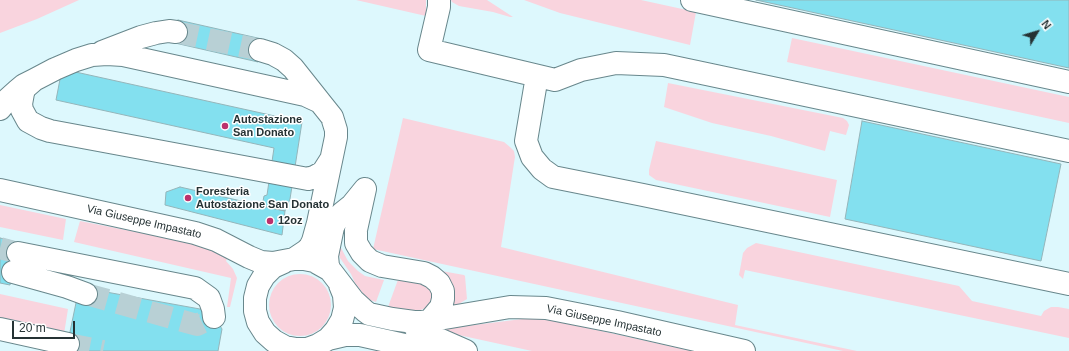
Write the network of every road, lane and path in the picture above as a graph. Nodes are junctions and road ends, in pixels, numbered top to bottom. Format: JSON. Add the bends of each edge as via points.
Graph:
{"nodes":[{"id":1,"x":439,"y":0,"type":"edge"},
{"id":2,"x":692,"y":0,"type":"edge"},
{"id":3,"x":176,"y":32,"type":"tunnel mouth"},
{"id":4,"x":260,"y":50,"type":"tunnel mouth"},
{"id":5,"x":92,"y":56,"type":"junction"},
{"id":6,"x":537,"y":76,"type":"junction"},
{"id":7,"x":34,"y":80,"type":"junction"},
{"id":8,"x":1069,"y":82,"type":"edge"},
{"id":9,"x":320,"y":102,"type":"junction"},
{"id":10,"x":0,"y":109,"type":"edge"},
{"id":11,"x":1069,"y":151,"type":"edge"},
{"id":12,"x":330,"y":161,"type":"junction"},
{"id":13,"x":0,"y":190,"type":"edge"},
{"id":14,"x":289,"y":260,"type":"junction"},
{"id":15,"x":71,"y":264,"type":"junction"},
{"id":16,"x":335,"y":277,"type":"junction"},
{"id":17,"x":1069,"y":282,"type":"edge"},
{"id":18,"x":214,"y":317,"type":"dead end"},
{"id":19,"x":392,"y":319,"type":"junction"},
{"id":20,"x":430,"y":320,"type":"junction"},
{"id":21,"x":0,"y":328,"type":"edge"},
{"id":22,"x":68,"y":344,"type":"tunnel mouth"},
{"id":23,"x":321,"y":345,"type":"edge"},
{"id":24,"x":279,"y":349,"type":"edge"},
{"id":25,"x":431,"y":351,"type":"edge"},
{"id":26,"x":466,"y":351,"type":"edge"},
{"id":27,"x":744,"y":351,"type":"edge"}],
"edges":[{"from":1,"to":6,"type":"street","via":[[429,50]]},
{"from":2,"to":8,"type":"street"},
{"from":3,"to":5,"type":"street","via":[[141,37]]},
{"from":4,"to":9,"type":"street","via":[[284,60]]},
{"from":5,"to":7,"type":"street","via":[[55,68]]},
{"from":5,"to":9,"type":"street","via":[[123,55],[306,95]]},
{"from":6,"to":11,"type":"street","via":[[555,80],[580,70],[616,63],[664,66]]},
{"from":6,"to":17,"type":"street","via":[[526,141],[532,157],[553,177]]},
{"from":7,"to":10,"type":"street","via":[[18,90]]},
{"from":7,"to":12,"type":"street","via":[[25,88],[22,110],[28,121],[50,131],[308,179],[323,172]]},
{"from":9,"to":12,"type":"street","via":[[329,111],[336,130]]},
{"from":12,"to":14,"type":"street","via":[[313,241],[306,251]]},
{"from":13,"to":14,"type":"street","name":"Via Giuseppe Impastato","via":[[195,233],[216,240],[261,262]]},
{"from":14,"to":16,"type":"street","name":"Via Giuseppe Impastato","via":[[314,261]]},
{"from":14,"to":24,"type":"street","via":[[273,267],[264,276],[255,298],[258,322]]},
{"from":15,"to":15,"type":"street","via":[[15,262],[77,290]]},
{"from":15,"to":18,"type":"street","via":[[195,288],[209,298]]},
{"from":16,"to":19,"type":"street","name":"Via Giuseppe Impastato","via":[[364,311]]},
{"from":16,"to":20,"type":"street","via":[[328,266],[333,227],[342,213],[365,189],[356,230],[356,243],[370,261],[382,266],[424,273],[439,283],[443,299]]},
{"from":16,"to":23,"type":"street","via":[[344,296],[345,308],[336,330]]},
{"from":19,"to":20,"type":"street","name":"Via Giuseppe Impastato","via":[[414,322]]},
{"from":19,"to":26,"type":"street","name":"Via Giuseppe Impastato"},
{"from":20,"to":27,"type":"street","name":"Via Giuseppe Impastato","via":[[510,307],[546,308]]},
{"from":21,"to":22,"type":"street"},
{"from":23,"to":24,"type":"street"},
{"from":23,"to":25,"type":"street","via":[[345,335],[360,335]]}]}
